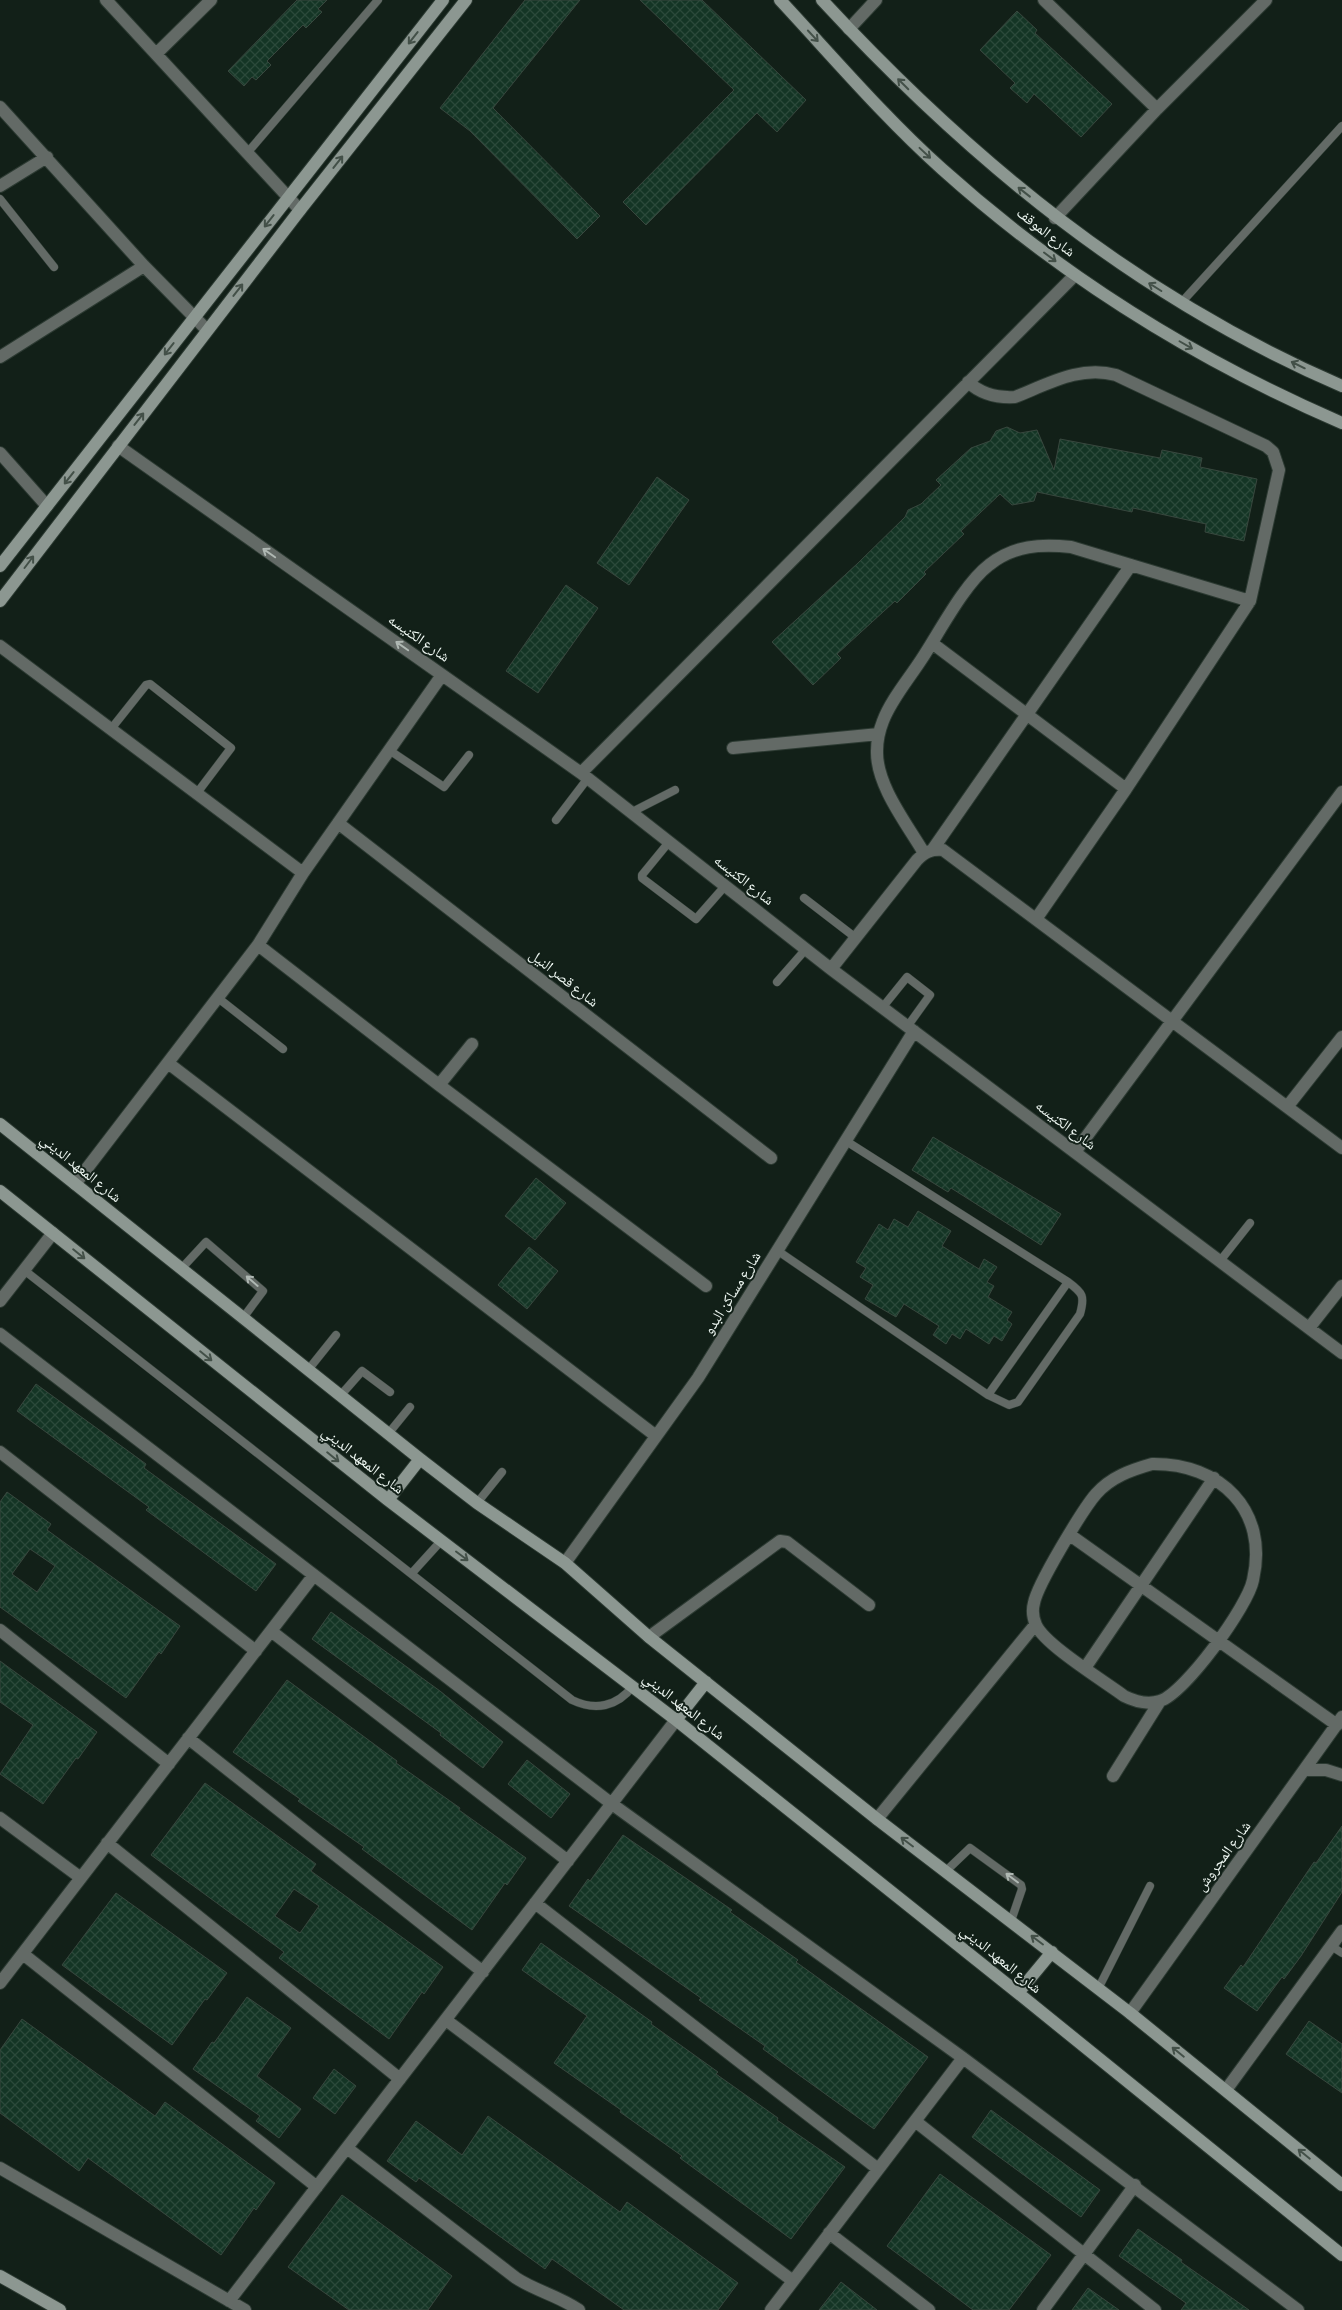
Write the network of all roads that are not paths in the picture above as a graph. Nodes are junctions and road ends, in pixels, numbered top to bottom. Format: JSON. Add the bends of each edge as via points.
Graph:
{"nodes":[{"id":1,"x":106,"y":0,"type":"edge"},
{"id":2,"x":211,"y":0,"type":"edge"},
{"id":3,"x":378,"y":0,"type":"edge"},
{"id":4,"x":443,"y":0,"type":"edge"},
{"id":5,"x":466,"y":0,"type":"edge"},
{"id":6,"x":780,"y":0,"type":"edge"},
{"id":7,"x":822,"y":0,"type":"edge"},
{"id":8,"x":876,"y":0,"type":"edge"},
{"id":9,"x":1044,"y":0,"type":"edge"},
{"id":10,"x":1266,"y":0,"type":"edge"},
{"id":11,"x":849,"y":29,"type":"junction"},
{"id":12,"x":156,"y":54,"type":"junction"},
{"id":13,"x":0,"y":107,"type":"edge"},
{"id":14,"x":1157,"y":109,"type":"junction"},
{"id":15,"x":1342,"y":126,"type":"edge"},
{"id":16,"x":248,"y":152,"type":"junction"},
{"id":17,"x":47,"y":157,"type":"junction"},
{"id":18,"x":0,"y":186,"type":"edge"},
{"id":19,"x":288,"y":197,"type":"junction"},
{"id":20,"x":0,"y":199,"type":"edge"},
{"id":21,"x":300,"y":210,"type":"junction"},
{"id":22,"x":1056,"y":218,"type":"junction"},
{"id":23,"x":144,"y":266,"type":"junction"},
{"id":24,"x":54,"y":268,"type":"dead end"},
{"id":25,"x":1075,"y":275,"type":"junction"},
{"id":26,"x":1181,"y":303,"type":"junction"},
{"id":27,"x":193,"y":318,"type":"junction"},
{"id":28,"x":207,"y":330,"type":"junction"},
{"id":29,"x":0,"y":357,"type":"edge"},
{"id":30,"x":968,"y":382,"type":"junction"},
{"id":31,"x":1342,"y":386,"type":"edge"},
{"id":32,"x":1342,"y":423,"type":"edge"},
{"id":33,"x":118,"y":446,"type":"junction"},
{"id":34,"x":0,"y":453,"type":"edge"},
{"id":35,"x":47,"y":506,"type":"junction"},
{"id":36,"x":1131,"y":565,"type":"junction"},
{"id":37,"x":0,"y":566,"type":"edge"},
{"id":38,"x":0,"y":601,"type":"edge"},
{"id":39,"x":1250,"y":601,"type":"junction"},
{"id":40,"x":932,"y":643,"type":"junction"},
{"id":41,"x":0,"y":646,"type":"edge"},
{"id":42,"x":442,"y":675,"type":"junction"},
{"id":43,"x":1027,"y":714,"type":"junction"},
{"id":44,"x":111,"y":729,"type":"junction"},
{"id":45,"x":879,"y":734,"type":"junction"},
{"id":46,"x":733,"y":748,"type":"dead end"},
{"id":47,"x":389,"y":750,"type":"junction"},
{"id":48,"x":469,"y":755,"type":"dead end"},
{"id":49,"x":585,"y":776,"type":"junction"},
{"id":50,"x":1126,"y":789,"type":"junction"},
{"id":51,"x":676,"y":790,"type":"dead end"},
{"id":52,"x":1342,"y":792,"type":"edge"},
{"id":53,"x":197,"y":794,"type":"junction"},
{"id":54,"x":1338,"y":807,"type":"edge"},
{"id":55,"x":632,"y":812,"type":"junction"},
{"id":56,"x":556,"y":820,"type":"dead end"},
{"id":57,"x":338,"y":824,"type":"junction"},
{"id":58,"x":669,"y":842,"type":"junction"},
{"id":59,"x":928,"y":851,"type":"junction"},
{"id":60,"x":303,"y":873,"type":"junction"},
{"id":61,"x":725,"y":886,"type":"junction"},
{"id":62,"x":804,"y":898,"type":"dead end"},
{"id":63,"x":1036,"y":919,"type":"junction"},
{"id":64,"x":856,"y":938,"type":"junction"},
{"id":65,"x":258,"y":945,"type":"junction"},
{"id":66,"x":806,"y":949,"type":"junction"},
{"id":67,"x":831,"y":969,"type":"junction"},
{"id":68,"x":777,"y":982,"type":"dead end"},
{"id":69,"x":218,"y":998,"type":"junction"},
{"id":70,"x":882,"y":1008,"type":"junction"},
{"id":71,"x":1172,"y":1021,"type":"junction"},
{"id":72,"x":910,"y":1029,"type":"junction"},
{"id":73,"x":1342,"y":1038,"type":"edge"},
{"id":74,"x":472,"y":1044,"type":"dead end"},
{"id":75,"x":283,"y":1049,"type":"dead end"},
{"id":76,"x":168,"y":1063,"type":"junction"},
{"id":77,"x":439,"y":1085,"type":"junction"},
{"id":78,"x":1287,"y":1107,"type":"junction"},
{"id":79,"x":0,"y":1124,"type":"edge"},
{"id":80,"x":846,"y":1141,"type":"junction"},
{"id":81,"x":1342,"y":1148,"type":"edge"},
{"id":82,"x":1075,"y":1152,"type":"junction"},
{"id":83,"x":771,"y":1158,"type":"dead end"},
{"id":84,"x":75,"y":1184,"type":"junction"},
{"id":85,"x":0,"y":1191,"type":"edge"},
{"id":86,"x":1250,"y":1223,"type":"dead end"},
{"id":87,"x":53,"y":1233,"type":"junction"},
{"id":88,"x":778,"y":1251,"type":"junction"},
{"id":89,"x":1220,"y":1261,"type":"junction"},
{"id":90,"x":181,"y":1268,"type":"junction"},
{"id":91,"x":24,"y":1270,"type":"junction"},
{"id":92,"x":1068,"y":1282,"type":"junction"},
{"id":93,"x":706,"y":1286,"type":"dead end"},
{"id":94,"x":1342,"y":1286,"type":"edge"},
{"id":95,"x":0,"y":1302,"type":"edge"},
{"id":96,"x":243,"y":1318,"type":"junction"},
{"id":97,"x":1309,"y":1328,"type":"junction"},
{"id":98,"x":0,"y":1334,"type":"edge"},
{"id":99,"x":336,"y":1335,"type":"dead end"},
{"id":100,"x":1342,"y":1353,"type":"edge"},
{"id":101,"x":308,"y":1370,"type":"junction"},
{"id":102,"x":390,"y":1392,"type":"dead end"},
{"id":103,"x":988,"y":1395,"type":"junction"},
{"id":104,"x":340,"y":1396,"type":"junction"},
{"id":105,"x":410,"y":1407,"type":"dead end"},
{"id":106,"x":388,"y":1434,"type":"junction"},
{"id":107,"x":656,"y":1436,"type":"junction"},
{"id":108,"x":0,"y":1452,"type":"edge"},
{"id":109,"x":420,"y":1459,"type":"junction"},
{"id":110,"x":502,"y":1472,"type":"dead end"},
{"id":111,"x":1214,"y":1478,"type":"junction"},
{"id":112,"x":388,"y":1500,"type":"junction"},
{"id":113,"x":477,"y":1504,"type":"junction"},
{"id":114,"x":1070,"y":1535,"type":"junction"},
{"id":115,"x":441,"y":1540,"type":"junction"},
{"id":116,"x":565,"y":1563,"type":"junction"},
{"id":117,"x":412,"y":1573,"type":"junction"},
{"id":118,"x":314,"y":1575,"type":"junction"},
{"id":119,"x":1141,"y":1585,"type":"junction"},
{"id":120,"x":869,"y":1605,"type":"dead end"},
{"id":121,"x":1036,"y":1624,"type":"junction"},
{"id":122,"x":0,"y":1630,"type":"edge"},
{"id":123,"x":271,"y":1631,"type":"junction"},
{"id":124,"x":649,"y":1637,"type":"junction"},
{"id":125,"x":1218,"y":1640,"type":"junction"},
{"id":126,"x":256,"y":1651,"type":"junction"},
{"id":127,"x":1085,"y":1668,"type":"junction"},
{"id":128,"x":706,"y":1682,"type":"junction"},
{"id":129,"x":633,"y":1686,"type":"junction"},
{"id":130,"x":1160,"y":1701,"type":"junction"},
{"id":131,"x":676,"y":1720,"type":"junction"},
{"id":132,"x":1339,"y":1721,"type":"edge"},
{"id":133,"x":188,"y":1738,"type":"junction"},
{"id":134,"x":169,"y":1764,"type":"junction"},
{"id":135,"x":1304,"y":1770,"type":"junction"},
{"id":136,"x":1342,"y":1775,"type":"edge"},
{"id":137,"x":1113,"y":1776,"type":"dead end"},
{"id":138,"x":612,"y":1804,"type":"junction"},
{"id":139,"x":0,"y":1818,"type":"edge"},
{"id":140,"x":877,"y":1819,"type":"junction"},
{"id":141,"x":107,"y":1843,"type":"junction"},
{"id":142,"x":568,"y":1861,"type":"junction"},
{"id":143,"x":946,"y":1871,"type":"junction"},
{"id":144,"x":81,"y":1878,"type":"junction"},
{"id":145,"x":1150,"y":1886,"type":"dead end"},
{"id":146,"x":536,"y":1903,"type":"junction"},
{"id":147,"x":1011,"y":1921,"type":"junction"},
{"id":148,"x":1342,"y":1931,"type":"edge"},
{"id":149,"x":1331,"y":1946,"type":"junction"},
{"id":150,"x":1052,"y":1952,"type":"junction"},
{"id":151,"x":23,"y":1954,"type":"junction"},
{"id":152,"x":1342,"y":1954,"type":"edge"},
{"id":153,"x":482,"y":1972,"type":"junction"},
{"id":154,"x":0,"y":1983,"type":"edge"},
{"id":155,"x":1098,"y":1989,"type":"junction"},
{"id":156,"x":1018,"y":1993,"type":"junction"},
{"id":157,"x":1130,"y":2013,"type":"junction"},
{"id":158,"x":446,"y":2020,"type":"junction"},
{"id":159,"x":963,"y":2058,"type":"junction"},
{"id":160,"x":400,"y":2079,"type":"junction"},
{"id":161,"x":1226,"y":2090,"type":"junction"},
{"id":162,"x":915,"y":2121,"type":"junction"},
{"id":163,"x":346,"y":2148,"type":"junction"},
{"id":164,"x":0,"y":2168,"type":"edge"},
{"id":165,"x":878,"y":2169,"type":"junction"},
{"id":166,"x":1135,"y":2185,"type":"junction"},
{"id":167,"x":1342,"y":2185,"type":"edge"},
{"id":168,"x":316,"y":2187,"type":"junction"},
{"id":169,"x":829,"y":2233,"type":"junction"},
{"id":170,"x":1084,"y":2254,"type":"junction"},
{"id":171,"x":1342,"y":2255,"type":"edge"},
{"id":172,"x":0,"y":2276,"type":"edge"},
{"id":173,"x":793,"y":2281,"type":"junction"},
{"id":174,"x":229,"y":2301,"type":"junction"},
{"id":175,"x":60,"y":2310,"type":"edge"},
{"id":176,"x":245,"y":2310,"type":"edge"},
{"id":177,"x":578,"y":2310,"type":"edge"},
{"id":178,"x":770,"y":2310,"type":"edge"},
{"id":179,"x":929,"y":2310,"type":"edge"},
{"id":180,"x":1043,"y":2310,"type":"edge"},
{"id":181,"x":1155,"y":2310,"type":"edge"},
{"id":182,"x":1298,"y":2310,"type":"edge"}],
"edges":[{"from":1,"to":12,"type":"street"},
{"from":2,"to":12,"type":"street"},
{"from":3,"to":16,"type":"lane"},
{"from":4,"to":19,"type":"street","one_way":true},
{"from":21,"to":5,"type":"street","one_way":true},
{"from":6,"to":25,"type":"street","name":"شارع الموقف","one_way":true,"via":[[935,162],[984,205]]},
{"from":7,"to":11,"type":"street","name":"شارع الموقف"},
{"from":8,"to":11,"type":"street"},
{"from":9,"to":14,"type":"street"},
{"from":10,"to":14,"type":"street"},
{"from":22,"to":11,"type":"street","name":"شارع الموقف","one_way":true,"via":[[965,143]]},
{"from":12,"to":16,"type":"street"},
{"from":13,"to":17,"type":"street"},
{"from":14,"to":22,"type":"street"},
{"from":15,"to":26,"type":"lane"},
{"from":16,"to":19,"type":"street"},
{"from":17,"to":18,"type":"street"},
{"from":17,"to":23,"type":"street"},
{"from":19,"to":21,"type":"street"},
{"from":19,"to":27,"type":"street","one_way":true},
{"from":20,"to":24,"type":"lane"},
{"from":28,"to":21,"type":"street","one_way":true},
{"from":26,"to":22,"type":"street","name":"شارع الموقف","one_way":true},
{"from":23,"to":27,"type":"street"},
{"from":23,"to":29,"type":"street"},
{"from":25,"to":30,"type":"street"},
{"from":25,"to":32,"type":"street","name":"شارع الموقف","one_way":true,"via":[[1212,360]]},
{"from":31,"to":26,"type":"street","name":"شارع الموقف","one_way":true,"via":[[1276,355]]},
{"from":27,"to":28,"type":"street"},
{"from":27,"to":35,"type":"street","one_way":true},
{"from":33,"to":28,"type":"street","one_way":true},
{"from":30,"to":39,"type":"street","via":[[985,393],[1015,397],[1082,372],[1104,372],[1266,446],[1273,452],[1279,470]]},
{"from":30,"to":49,"type":"street"},
{"from":38,"to":33,"type":"street","one_way":true},
{"from":42,"to":33,"type":"street","name":"شارع الكنيسه","one_way":true},
{"from":34,"to":35,"type":"street"},
{"from":35,"to":37,"type":"street"},
{"from":36,"to":39,"type":"street"},
{"from":36,"to":40,"type":"street","via":[[1072,547],[1042,544],[1014,550],[988,565],[969,587]]},
{"from":36,"to":43,"type":"street"},
{"from":39,"to":50,"type":"street"},
{"from":40,"to":43,"type":"street"},
{"from":40,"to":45,"type":"street","via":[[890,707]]},
{"from":41,"to":44,"type":"street"},
{"from":42,"to":47,"type":"street"},
{"from":42,"to":49,"type":"street","name":"شارع الكنيسه"},
{"from":43,"to":50,"type":"street"},
{"from":43,"to":59,"type":"street"},
{"from":44,"to":53,"type":"street"},
{"from":44,"to":53,"type":"lane","via":[[150,684],[231,748]]},
{"from":45,"to":46,"type":"street"},
{"from":45,"to":59,"type":"street","via":[[879,770],[885,786]]},
{"from":47,"to":48,"type":"lane","via":[[444,787]]},
{"from":47,"to":57,"type":"street"},
{"from":49,"to":55,"type":"street","name":"شارع الكنيسه"},
{"from":49,"to":56,"type":"lane"},
{"from":50,"to":63,"type":"street"},
{"from":51,"to":55,"type":"lane"},
{"from":52,"to":54,"type":"street"},
{"from":53,"to":60,"type":"street"},
{"from":54,"to":71,"type":"street"},
{"from":55,"to":58,"type":"street","name":"شارع الكنيسه"},
{"from":57,"to":60,"type":"street"},
{"from":57,"to":83,"type":"street","name":"شارع قصر النيل"},
{"from":58,"to":61,"type":"street","name":"شارع الكنيسه"},
{"from":58,"to":61,"type":"lane","via":[[642,877],[657,890],[696,920]]},
{"from":59,"to":63,"type":"street","via":[[943,850],[951,854]]},
{"from":59,"to":64,"type":"street"},
{"from":60,"to":65,"type":"street"},
{"from":61,"to":66,"type":"street","name":"شارع الكنيسه"},
{"from":62,"to":64,"type":"lane"},
{"from":63,"to":71,"type":"street"},
{"from":64,"to":67,"type":"street"},
{"from":65,"to":69,"type":"street"},
{"from":65,"to":77,"type":"street"},
{"from":66,"to":67,"type":"street","name":"شارع الكنيسه"},
{"from":66,"to":68,"type":"lane"},
{"from":67,"to":70,"type":"street","name":"شارع الكنيسه"},
{"from":69,"to":75,"type":"lane"},
{"from":69,"to":76,"type":"street"},
{"from":70,"to":72,"type":"street","name":"شارع الكنيسه"},
{"from":70,"to":72,"type":"lane","via":[[907,977],[930,995]]},
{"from":71,"to":78,"type":"street"},
{"from":71,"to":82,"type":"street"},
{"from":72,"to":80,"type":"street","name":"شارع مساكن البدو"},
{"from":72,"to":82,"type":"street","name":"شارع الكنيسه"},
{"from":73,"to":78,"type":"street"},
{"from":74,"to":77,"type":"street"},
{"from":76,"to":84,"type":"street"},
{"from":76,"to":107,"type":"street"},
{"from":77,"to":93,"type":"street"},
{"from":78,"to":81,"type":"street"},
{"from":79,"to":84,"type":"street","name":"شارع المعهد الديني"},
{"from":80,"to":88,"type":"street","name":"شارع مساكن البدو"},
{"from":80,"to":92,"type":"lane"},
{"from":82,"to":89,"type":"street","name":"شارع الكنيسه"},
{"from":84,"to":90,"type":"street","name":"شارع المعهد الديني"},
{"from":85,"to":87,"type":"street","name":"شارع المعهد الديني"},
{"from":86,"to":89,"type":"lane"},
{"from":87,"to":91,"type":"street"},
{"from":87,"to":112,"type":"street","name":"شارع المعهد الديني","one_way":true},
{"from":88,"to":103,"type":"lane"},
{"from":88,"to":107,"type":"street","name":"شارع مساكن البدو","via":[[698,1378]]},
{"from":89,"to":97,"type":"street","name":"شارع الكنيسه"},
{"from":90,"to":96,"type":"street","name":"شارع المعهد الديني"},
{"from":96,"to":90,"type":"lane","one_way":true,"via":[[263,1291],[206,1242]]},
{"from":91,"to":95,"type":"street"},
{"from":91,"to":117,"type":"lane"},
{"from":92,"to":103,"type":"lane"},
{"from":92,"to":103,"type":"lane","via":[[1081,1292],[1084,1302],[1064,1338],[1018,1402],[1003,1404]]},
{"from":94,"to":97,"type":"street"},
{"from":96,"to":101,"type":"street","name":"شارع المعهد الديني"},
{"from":97,"to":100,"type":"street","name":"شارع الكنيسه"},
{"from":98,"to":118,"type":"street"},
{"from":99,"to":101,"type":"lane"},
{"from":101,"to":104,"type":"street","name":"شارع المعهد الديني"},
{"from":102,"to":104,"type":"lane","via":[[362,1370]]},
{"from":104,"to":106,"type":"street","name":"شارع المعهد الديني"},
{"from":105,"to":106,"type":"lane"},
{"from":106,"to":109,"type":"street","name":"شارع المعهد الديني"},
{"from":107,"to":116,"type":"street","name":"شارع مساكن البدو"},
{"from":108,"to":126,"type":"street"},
{"from":109,"to":112,"type":"street"},
{"from":109,"to":113,"type":"street","name":"شارع المعهد الديني"},
{"from":110,"to":113,"type":"lane"},
{"from":111,"to":114,"type":"street","via":[[1173,1464],[1152,1464],[1131,1470],[1096,1494]]},
{"from":111,"to":119,"type":"street"},
{"from":111,"to":125,"type":"street","via":[[1235,1496],[1250,1520],[1256,1546],[1253,1583],[1246,1600]]},
{"from":112,"to":115,"type":"street","name":"شارع المعهد الديني"},
{"from":113,"to":116,"type":"street","name":"شارع المعهد الديني"},
{"from":114,"to":119,"type":"street"},
{"from":114,"to":121,"type":"street","via":[[1034,1601]]},
{"from":115,"to":117,"type":"lane"},
{"from":115,"to":129,"type":"street","name":"شارع المعهد الديني","one_way":true},
{"from":116,"to":124,"type":"street","name":"شارع المعهد الديني"},
{"from":117,"to":129,"type":"lane","via":[[572,1700],[592,1707],[602,1706],[620,1700]]},
{"from":118,"to":123,"type":"street"},
{"from":118,"to":138,"type":"street"},
{"from":119,"to":125,"type":"street"},
{"from":119,"to":127,"type":"street"},
{"from":120,"to":124,"type":"street","via":[[786,1542],[780,1541]]},
{"from":121,"to":127,"type":"street","via":[[1050,1642]]},
{"from":121,"to":140,"type":"street"},
{"from":122,"to":134,"type":"street"},
{"from":123,"to":126,"type":"street"},
{"from":123,"to":142,"type":"street"},
{"from":124,"to":128,"type":"street","name":"شارع المعهد الديني"},
{"from":125,"to":130,"type":"street","via":[[1182,1687]]},
{"from":125,"to":132,"type":"street"},
{"from":126,"to":133,"type":"street"},
{"from":127,"to":130,"type":"street","via":[[1135,1701]]},
{"from":128,"to":131,"type":"street"},
{"from":128,"to":140,"type":"street","name":"شارع المعهد الديني"},
{"from":129,"to":131,"type":"street","name":"شارع المعهد الديني"},
{"from":130,"to":137,"type":"street"},
{"from":131,"to":138,"type":"street"},
{"from":131,"to":156,"type":"street","name":"شارع المعهد الديني"},
{"from":132,"to":135,"type":"street","name":"شارع المجروش"},
{"from":133,"to":134,"type":"street"},
{"from":133,"to":153,"type":"street"},
{"from":134,"to":141,"type":"street"},
{"from":135,"to":136,"type":"street","via":[[1326,1770]]},
{"from":135,"to":157,"type":"street","name":"شارع المجروش"},
{"from":138,"to":142,"type":"street"},
{"from":138,"to":159,"type":"street"},
{"from":139,"to":144,"type":"street"},
{"from":143,"to":140,"type":"street","name":"شارع المعهد الديني","one_way":true},
{"from":141,"to":144,"type":"street"},
{"from":141,"to":160,"type":"street"},
{"from":142,"to":146,"type":"street"},
{"from":143,"to":147,"type":"street","name":"شارع المعهد الديني"},
{"from":147,"to":143,"type":"lane","one_way":true,"via":[[1021,1885],[970,1848]]},
{"from":144,"to":151,"type":"street"},
{"from":145,"to":155,"type":"lane"},
{"from":146,"to":153,"type":"street"},
{"from":146,"to":165,"type":"street"},
{"from":150,"to":147,"type":"street","name":"شارع المعهد الديني","one_way":true},
{"from":148,"to":149,"type":"street"},
{"from":149,"to":152,"type":"lane"},
{"from":149,"to":161,"type":"street"},
{"from":150,"to":155,"type":"street","name":"شارع المعهد الديني"},
{"from":150,"to":156,"type":"street"},
{"from":151,"to":154,"type":"street"},
{"from":151,"to":168,"type":"street"},
{"from":153,"to":158,"type":"street"},
{"from":155,"to":157,"type":"street","name":"شارع المعهد الديني"},
{"from":156,"to":171,"type":"street","name":"شارع المعهد الديني"},
{"from":161,"to":157,"type":"street","name":"شارع المعهد الديني","one_way":true},
{"from":158,"to":160,"type":"street"},
{"from":158,"to":173,"type":"street"},
{"from":159,"to":162,"type":"street"},
{"from":159,"to":166,"type":"street"},
{"from":160,"to":163,"type":"street"},
{"from":167,"to":161,"type":"street","name":"شارع المعهد الديني","one_way":true},
{"from":162,"to":165,"type":"street"},
{"from":162,"to":170,"type":"street"},
{"from":163,"to":168,"type":"street"},
{"from":163,"to":177,"type":"street","via":[[516,2278]]},
{"from":164,"to":174,"type":"street"},
{"from":165,"to":169,"type":"street"},
{"from":166,"to":170,"type":"street"},
{"from":166,"to":182,"type":"street"},
{"from":168,"to":174,"type":"street"},
{"from":169,"to":173,"type":"street"},
{"from":169,"to":179,"type":"street"},
{"from":170,"to":180,"type":"street"},
{"from":170,"to":181,"type":"street"},
{"from":172,"to":175,"type":"street"},
{"from":173,"to":178,"type":"street"},
{"from":174,"to":176,"type":"street"}]}
